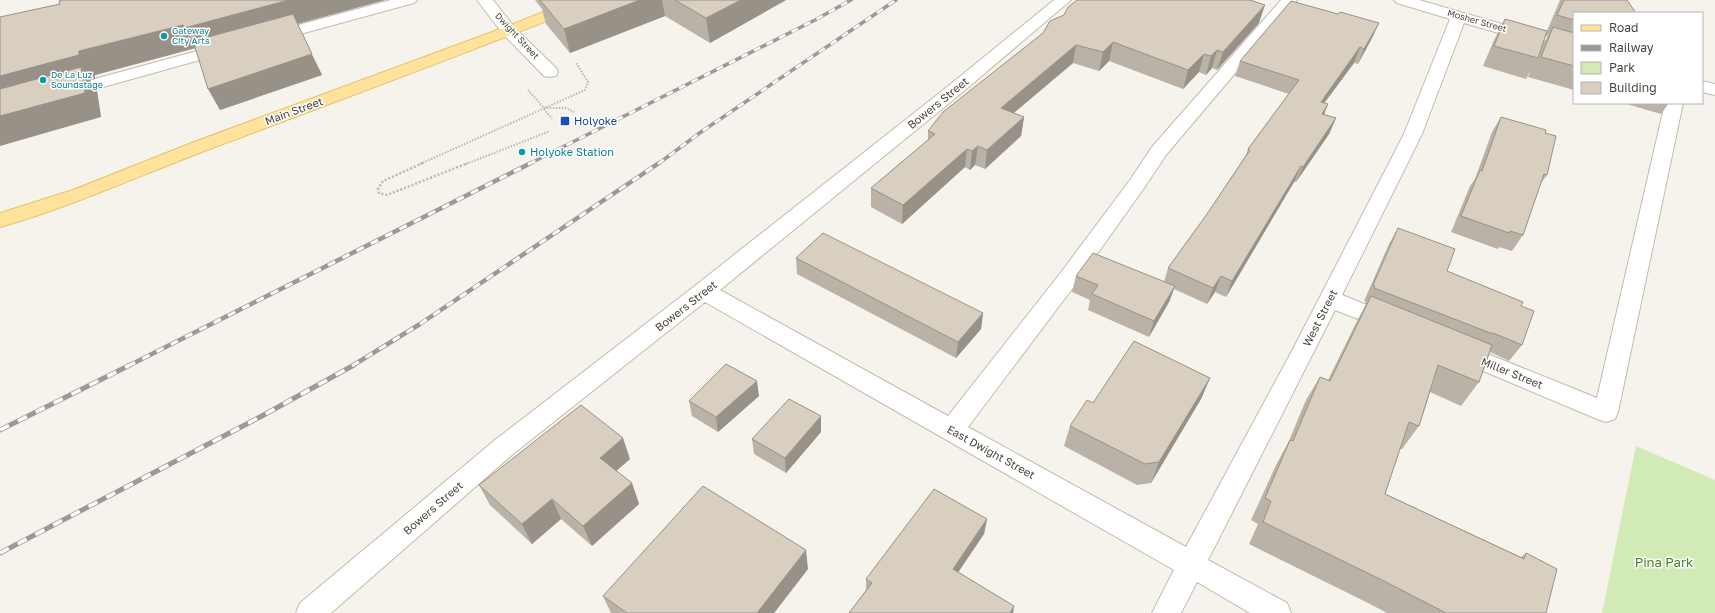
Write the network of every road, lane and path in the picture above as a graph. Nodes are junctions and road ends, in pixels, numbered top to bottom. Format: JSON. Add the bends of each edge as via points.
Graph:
{"nodes":[{"id":1,"x":408,"y":0,"type":"edge"},
{"id":2,"x":485,"y":0,"type":"edge"},
{"id":3,"x":588,"y":0,"type":"edge"},
{"id":4,"x":1063,"y":0,"type":"edge"},
{"id":5,"x":1289,"y":0,"type":"edge"},
{"id":6,"x":1402,"y":0,"type":"edge"},
{"id":7,"x":1459,"y":16,"type":"junction"},
{"id":8,"x":509,"y":31,"type":"junction"},
{"id":9,"x":1573,"y":50,"type":"edge"},
{"id":10,"x":573,"y":60,"type":"dead end"},
{"id":11,"x":550,"y":72,"type":"dead end"},
{"id":12,"x":1703,"y":86,"type":"edge"},
{"id":13,"x":1715,"y":90,"type":"edge"},
{"id":14,"x":49,"y":98,"type":"edge"},
{"id":15,"x":1674,"y":104,"type":"edge"},
{"id":16,"x":544,"y":108,"type":"junction"},
{"id":17,"x":552,"y":119,"type":"dead end"},
{"id":18,"x":550,"y":131,"type":"dead end"},
{"id":19,"x":0,"y":220,"type":"edge"},
{"id":20,"x":704,"y":291,"type":"junction"},
{"id":21,"x":1329,"y":299,"type":"junction"},
{"id":22,"x":1411,"y":332,"type":"edge"},
{"id":23,"x":1440,"y":344,"type":"edge"},
{"id":24,"x":952,"y":430,"type":"junction"},
{"id":25,"x":1191,"y":564,"type":"junction"},
{"id":26,"x":310,"y":613,"type":"edge"},
{"id":27,"x":1166,"y":613,"type":"edge"},
{"id":28,"x":1277,"y":613,"type":"edge"}],
"edges":[{"from":1,"to":14,"type":"street"},
{"from":2,"to":8,"type":"street","name":"Dwight Street"},
{"from":3,"to":8,"type":"main road","name":"Main Street"},
{"from":4,"to":20,"type":"street","name":"Bowers Street"},
{"from":5,"to":24,"type":"street","via":[[1159,151],[1068,280]]},
{"from":6,"to":7,"type":"street","name":"Mosher Street"},
{"from":7,"to":9,"type":"street","name":"Mosher Street"},
{"from":7,"to":21,"type":"street","name":"West Street","via":[[1413,134]]},
{"from":8,"to":11,"type":"street","name":"Dwight Street"},
{"from":8,"to":19,"type":"main road","name":"Main Street","via":[[80,194]]},
{"from":10,"to":16,"type":"path","via":[[588,82],[585,90]]},
{"from":12,"to":13,"type":"street"},
{"from":15,"to":23,"type":"street","name":"Miller Street","via":[[1606,412]]},
{"from":16,"to":17,"type":"path"},
{"from":16,"to":18,"type":"path","via":[[383,181],[378,189],[379,193],[387,195]]},
{"from":20,"to":24,"type":"street","name":"East Dwight Street"},
{"from":20,"to":26,"type":"street","name":"Bowers Street","via":[[504,447]]},
{"from":21,"to":22,"type":"street"},
{"from":21,"to":25,"type":"street","name":"West Street"},
{"from":24,"to":25,"type":"street","name":"East Dwight Street"},
{"from":25,"to":27,"type":"street","name":"West Street"},
{"from":25,"to":28,"type":"street","name":"East Dwight Street"}]}
